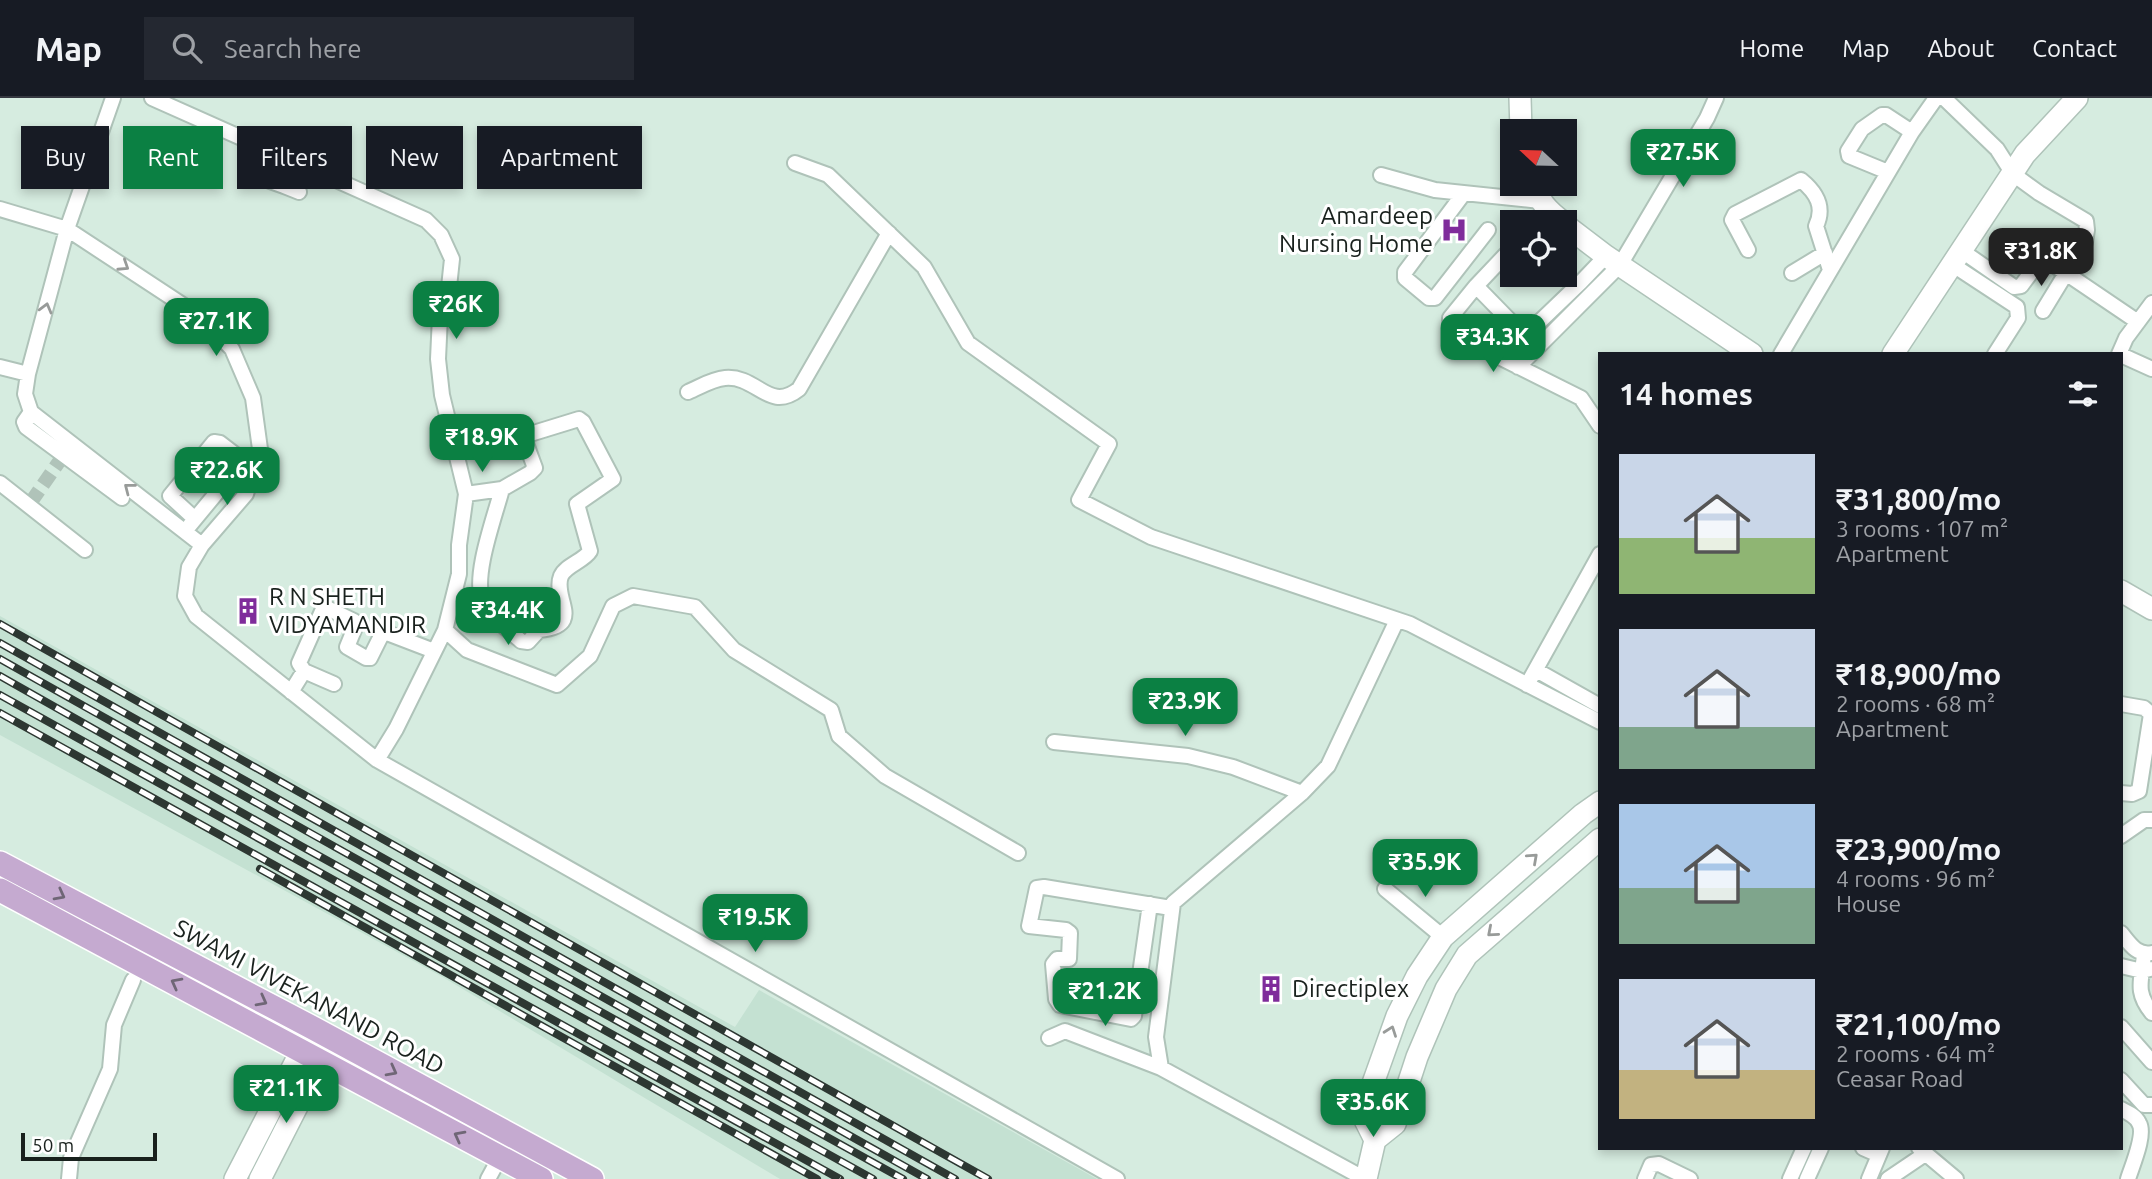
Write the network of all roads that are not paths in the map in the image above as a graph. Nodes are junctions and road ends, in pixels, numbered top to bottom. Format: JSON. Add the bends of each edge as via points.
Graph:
{"nodes":[{"id":1,"x":113,"y":98,"type":"edge"},
{"id":2,"x":152,"y":98,"type":"edge"},
{"id":3,"x":1521,"y":98,"type":"edge"},
{"id":4,"x":1716,"y":98,"type":"edge"},
{"id":5,"x":1936,"y":98,"type":"edge"},
{"id":6,"x":1944,"y":98,"type":"edge"},
{"id":7,"x":2077,"y":98,"type":"edge"},
{"id":8,"x":1521,"y":119,"type":"edge"},
{"id":9,"x":1912,"y":132,"type":"junction"},
{"id":10,"x":237,"y":137,"type":"edge"},
{"id":11,"x":795,"y":163,"type":"dead end"},
{"id":12,"x":1888,"y":172,"type":"junction"},
{"id":13,"x":2013,"y":174,"type":"junction"},
{"id":14,"x":1381,"y":175,"type":"dead end"},
{"id":15,"x":352,"y":188,"type":"edge"},
{"id":16,"x":291,"y":189,"type":"edge"},
{"id":17,"x":299,"y":192,"type":"dead end"},
{"id":18,"x":1464,"y":193,"type":"junction"},
{"id":19,"x":0,"y":209,"type":"edge"},
{"id":20,"x":1547,"y":210,"type":"edge"},
{"id":21,"x":66,"y":229,"type":"junction"},
{"id":22,"x":1488,"y":230,"type":"dead end"},
{"id":23,"x":889,"y":233,"type":"junction"},
{"id":24,"x":1577,"y":233,"type":"edge"},
{"id":25,"x":1748,"y":250,"type":"dead end"},
{"id":26,"x":1825,"y":253,"type":"junction"},
{"id":27,"x":1957,"y":258,"type":"junction"},
{"id":28,"x":1613,"y":260,"type":"junction"},
{"id":29,"x":1500,"y":261,"type":"edge"},
{"id":30,"x":1830,"y":270,"type":"junction"},
{"id":31,"x":2067,"y":272,"type":"junction"},
{"id":32,"x":1792,"y":273,"type":"dead end"},
{"id":33,"x":1476,"y":286,"type":"junction"},
{"id":34,"x":2152,"y":303,"type":"edge"},
{"id":35,"x":2043,"y":311,"type":"dead end"},
{"id":36,"x":2138,"y":322,"type":"junction"},
{"id":37,"x":1749,"y":352,"type":"edge"},
{"id":38,"x":1782,"y":352,"type":"edge"},
{"id":39,"x":1894,"y":352,"type":"edge"},
{"id":40,"x":1996,"y":352,"type":"edge"},
{"id":41,"x":2121,"y":352,"type":"edge"},
{"id":42,"x":2128,"y":362,"type":"edge"},
{"id":43,"x":0,"y":367,"type":"edge"},
{"id":44,"x":1518,"y":367,"type":"junction"},
{"id":45,"x":2152,"y":369,"type":"edge"},
{"id":46,"x":28,"y":374,"type":"junction"},
{"id":47,"x":688,"y":392,"type":"dead end"},
{"id":48,"x":1598,"y":423,"type":"edge"},
{"id":49,"x":67,"y":452,"type":"junction"},
{"id":50,"x":248,"y":465,"type":"junction"},
{"id":51,"x":0,"y":483,"type":"edge"},
{"id":52,"x":502,"y":489,"type":"junction"},
{"id":53,"x":466,"y":494,"type":"junction"},
{"id":54,"x":122,"y":498,"type":"dead end"},
{"id":55,"x":195,"y":519,"type":"junction"},
{"id":56,"x":185,"y":531,"type":"junction"},
{"id":57,"x":202,"y":545,"type":"junction"},
{"id":58,"x":85,"y":550,"type":"dead end"},
{"id":59,"x":1598,"y":558,"type":"edge"},
{"id":60,"x":459,"y":574,"type":"junction"},
{"id":61,"x":478,"y":578,"type":"junction"},
{"id":62,"x":2123,"y":592,"type":"edge"},
{"id":63,"x":2152,"y":609,"type":"edge"},
{"id":64,"x":1397,"y":620,"type":"junction"},
{"id":65,"x":445,"y":630,"type":"junction"},
{"id":66,"x":434,"y":652,"type":"junction"},
{"id":67,"x":1536,"y":670,"type":"junction"},
{"id":68,"x":304,"y":671,"type":"junction"},
{"id":69,"x":334,"y":684,"type":"dead end"},
{"id":70,"x":1527,"y":685,"type":"junction"},
{"id":71,"x":291,"y":692,"type":"junction"},
{"id":72,"x":2123,"y":704,"type":"edge"},
{"id":73,"x":1598,"y":705,"type":"edge"},
{"id":74,"x":1598,"y":721,"type":"edge"},
{"id":75,"x":1054,"y":742,"type":"dead end"},
{"id":76,"x":377,"y":760,"type":"junction"},
{"id":77,"x":1302,"y":793,"type":"junction"},
{"id":78,"x":2123,"y":793,"type":"edge"},
{"id":79,"x":1598,"y":803,"type":"edge"},
{"id":80,"x":2152,"y":820,"type":"edge"},
{"id":81,"x":2123,"y":835,"type":"edge"},
{"id":82,"x":1598,"y":841,"type":"edge"},
{"id":83,"x":1018,"y":853,"type":"dead end"},
{"id":84,"x":0,"y":863,"type":"edge"},
{"id":85,"x":1384,"y":889,"type":"dead end"},
{"id":86,"x":0,"y":890,"type":"edge"},
{"id":87,"x":1150,"y":904,"type":"junction"},
{"id":88,"x":1171,"y":908,"type":"junction"},
{"id":89,"x":2123,"y":935,"type":"edge"},
{"id":90,"x":1443,"y":937,"type":"junction"},
{"id":91,"x":149,"y":942,"type":"junction"},
{"id":92,"x":2148,"y":953,"type":"edge"},
{"id":93,"x":2123,"y":966,"type":"edge"},
{"id":94,"x":2147,"y":970,"type":"edge"},
{"id":95,"x":136,"y":972,"type":"junction"},
{"id":96,"x":1139,"y":977,"type":"junction"},
{"id":97,"x":1163,"y":979,"type":"junction"},
{"id":98,"x":2152,"y":1013,"type":"edge"},
{"id":99,"x":2123,"y":1029,"type":"edge"},
{"id":100,"x":323,"y":1033,"type":"junction"},
{"id":101,"x":1049,"y":1038,"type":"dead end"},
{"id":102,"x":310,"y":1056,"type":"junction"},
{"id":103,"x":2152,"y":1062,"type":"edge"},
{"id":104,"x":1161,"y":1068,"type":"junction"},
{"id":105,"x":2123,"y":1082,"type":"edge"},
{"id":106,"x":2152,"y":1105,"type":"edge"},
{"id":107,"x":2123,"y":1110,"type":"edge"},
{"id":108,"x":1362,"y":1114,"type":"junction"},
{"id":109,"x":1395,"y":1124,"type":"junction"},
{"id":110,"x":1375,"y":1140,"type":"junction"},
{"id":111,"x":1922,"y":1151,"type":"edge"},
{"id":112,"x":1881,"y":1152,"type":"edge"},
{"id":113,"x":500,"y":1157,"type":"junction"},
{"id":114,"x":1808,"y":1157,"type":"edge"},
{"id":115,"x":1909,"y":1174,"type":"edge"},
{"id":116,"x":69,"y":1179,"type":"edge"},
{"id":117,"x":235,"y":1179,"type":"edge"},
{"id":118,"x":260,"y":1179,"type":"edge"},
{"id":119,"x":488,"y":1179,"type":"edge"},
{"id":120,"x":541,"y":1179,"type":"edge"},
{"id":121,"x":592,"y":1179,"type":"edge"},
{"id":122,"x":1117,"y":1179,"type":"edge"},
{"id":123,"x":1365,"y":1179,"type":"edge"},
{"id":124,"x":1645,"y":1179,"type":"edge"},
{"id":125,"x":1690,"y":1179,"type":"edge"},
{"id":126,"x":1790,"y":1179,"type":"edge"},
{"id":127,"x":1807,"y":1179,"type":"edge"},
{"id":128,"x":1869,"y":1179,"type":"edge"},
{"id":129,"x":1888,"y":1179,"type":"edge"},
{"id":130,"x":1956,"y":1179,"type":"edge"},
{"id":131,"x":2128,"y":1179,"type":"edge"}],
"edges":[{"from":1,"to":21,"type":"street"},
{"from":2,"to":10,"type":"street"},
{"from":3,"to":8,"type":"main road"},
{"from":4,"to":28,"type":"street"},
{"from":5,"to":9,"type":"street"},
{"from":6,"to":13,"type":"street","via":[[1997,149]]},
{"from":7,"to":13,"type":"main road"},
{"from":9,"to":12,"type":"street"},
{"from":9,"to":12,"type":"street","via":[[1882,115],[1862,128],[1848,150],[1849,156]]},
{"from":11,"to":23,"type":"street","via":[[828,175]]},
{"from":12,"to":30,"type":"street"},
{"from":13,"to":27,"type":"main road"},
{"from":13,"to":31,"type":"street","via":[[2086,221],[2085,242]]},
{"from":14,"to":18,"type":"street","via":[[1415,186]]},
{"from":15,"to":53,"type":"street","via":[[426,220],[441,234],[452,259],[440,316],[438,359]]},
{"from":16,"to":17,"type":"street"},
{"from":18,"to":20,"type":"street"},
{"from":18,"to":22,"type":"street","via":[[1405,278],[1435,298]]},
{"from":19,"to":21,"type":"street"},
{"from":46,"to":21,"type":"street","one_way":true},
{"from":21,"to":50,"type":"street","one_way":true,"via":[[201,317],[232,349],[253,398],[260,449]]},
{"from":23,"to":47,"type":"street","via":[[799,388],[788,397],[773,397],[748,381],[725,378]]},
{"from":23,"to":64,"type":"street","via":[[924,267],[968,343],[1109,444],[1079,500],[1151,537]]},
{"from":24,"to":28,"type":"main road"},
{"from":25,"to":26,"type":"street","via":[[1732,220],[1735,214],[1801,180],[1821,207],[1816,226]]},
{"from":26,"to":30,"type":"street"},
{"from":26,"to":32,"type":"street"},
{"from":27,"to":31,"type":"street","via":[[2014,287],[2021,286],[2041,259]]},
{"from":27,"to":39,"type":"main road"},
{"from":27,"to":40,"type":"street","via":[[2017,307],[2018,318]]},
{"from":28,"to":33,"type":"street","via":[[1581,282],[1532,329],[1517,328]]},
{"from":28,"to":37,"type":"main road"},
{"from":28,"to":44,"type":"street"},
{"from":29,"to":33,"type":"street"},
{"from":30,"to":38,"type":"street"},
{"from":31,"to":35,"type":"street"},
{"from":31,"to":36,"type":"street"},
{"from":33,"to":44,"type":"street","via":[[1450,322],[1480,348]]},
{"from":34,"to":36,"type":"street"},
{"from":36,"to":41,"type":"street"},
{"from":42,"to":45,"type":"street"},
{"from":43,"to":46,"type":"street"},
{"from":44,"to":48,"type":"street","via":[[1581,398]]},
{"from":46,"to":49,"type":"street","via":[[26,394],[31,412]]},
{"from":49,"to":54,"type":"street"},
{"from":56,"to":49,"type":"street","one_way":true},
{"from":50,"to":55,"type":"street"},
{"from":50,"to":55,"type":"street","via":[[214,442],[170,496]]},
{"from":50,"to":57,"type":"street","via":[[246,494]]},
{"from":51,"to":58,"type":"street"},
{"from":52,"to":53,"type":"street"},
{"from":52,"to":61,"type":"street"},
{"from":52,"to":61,"type":"street","via":[[533,471],[527,435],[579,419],[613,477],[577,504],[590,551],[562,573],[564,614],[554,629],[539,630],[528,642],[521,641],[481,600]]},
{"from":53,"to":60,"type":"street"},
{"from":55,"to":56,"type":"street"},
{"from":56,"to":57,"type":"street"},
{"from":57,"to":71,"type":"street","via":[[189,567],[184,596],[196,616]]},
{"from":59,"to":67,"type":"street"},
{"from":60,"to":61,"type":"street"},
{"from":60,"to":65,"type":"street"},
{"from":62,"to":63,"type":"main road"},
{"from":64,"to":70,"type":"street"},
{"from":64,"to":77,"type":"street","via":[[1336,752]]},
{"from":65,"to":66,"type":"street"},
{"from":65,"to":83,"type":"street","via":[[467,650],[557,685],[590,656],[613,606],[633,596],[695,607],[734,650],[831,710],[839,736],[885,776]]},
{"from":66,"to":68,"type":"street","via":[[387,633],[366,658],[347,647],[354,621],[323,609],[299,663]]},
{"from":66,"to":76,"type":"street"},
{"from":67,"to":70,"type":"street"},
{"from":67,"to":73,"type":"street"},
{"from":68,"to":69,"type":"street"},
{"from":68,"to":71,"type":"street"},
{"from":70,"to":74,"type":"street"},
{"from":71,"to":76,"type":"street"},
{"from":72,"to":78,"type":"street","via":[[2151,714],[2139,791]]},
{"from":75,"to":77,"type":"street","via":[[1188,756]]},
{"from":76,"to":122,"type":"street"},
{"from":77,"to":88,"type":"street"},
{"from":90,"to":79,"type":"main road","one_way":true},
{"from":80,"to":81,"type":"street","via":[[2144,820]]},
{"from":82,"to":109,"type":"main road","one_way":true,"via":[[1467,955],[1446,989],[1417,1057]]},
{"from":84,"to":91,"type":"main road","name":"SWAMI VIVEKANAND ROAD","one_way":true},
{"from":85,"to":90,"type":"street"},
{"from":86,"to":95,"type":"main road","name":"SWAMI VIVEKANAND ROAD"},
{"from":87,"to":88,"type":"street"},
{"from":87,"to":96,"type":"street"},
{"from":87,"to":96,"type":"street","via":[[1044,887],[1035,892],[1029,921],[1029,926],[1070,933],[1069,959],[1057,959],[1053,964],[1060,1006],[1129,1020],[1134,1016]]},
{"from":88,"to":97,"type":"street"},
{"from":89,"to":92,"type":"street","via":[[2137,951]]},
{"from":108,"to":90,"type":"main road","one_way":true,"via":[[1397,1016]]},
{"from":91,"to":95,"type":"main road"},
{"from":91,"to":100,"type":"main road","name":"SWAMI VIVEKANAND ROAD","one_way":true},
{"from":92,"to":94,"type":"street"},
{"from":93,"to":94,"type":"street"},
{"from":94,"to":98,"type":"street","via":[[2139,990]]},
{"from":102,"to":95,"type":"main road","name":"SWAMI VIVEKANAND ROAD","one_way":true},
{"from":95,"to":116,"type":"street","via":[[114,1025],[110,1069],[72,1158]]},
{"from":96,"to":97,"type":"street"},
{"from":97,"to":104,"type":"street","via":[[1156,1037]]},
{"from":99,"to":103,"type":"street"},
{"from":100,"to":102,"type":"main road"},
{"from":100,"to":121,"type":"main road","name":"SWAMI VIVEKANAND ROAD","one_way":true},
{"from":101,"to":104,"type":"street","via":[[1065,1031]]},
{"from":113,"to":102,"type":"main road","name":"SWAMI VIVEKANAND ROAD","one_way":true},
{"from":102,"to":117,"type":"main road"},
{"from":102,"to":118,"type":"main road"},
{"from":104,"to":123,"type":"street"},
{"from":105,"to":106,"type":"street","via":[[2144,1105]]},
{"from":107,"to":131,"type":"street","via":[[2139,1122],[2142,1131]]},
{"from":108,"to":109,"type":"main road"},
{"from":108,"to":110,"type":"main road"},
{"from":109,"to":110,"type":"main road"},
{"from":110,"to":123,"type":"main road"},
{"from":111,"to":115,"type":"street"},
{"from":111,"to":130,"type":"street"},
{"from":112,"to":128,"type":"street"},
{"from":113,"to":119,"type":"street"},
{"from":113,"to":120,"type":"main road","name":"SWAMI VIVEKANAND ROAD"},
{"from":114,"to":126,"type":"street"},
{"from":114,"to":127,"type":"street"},
{"from":115,"to":129,"type":"street"},
{"from":124,"to":125,"type":"street","via":[[1651,1165],[1659,1164]]}]}
